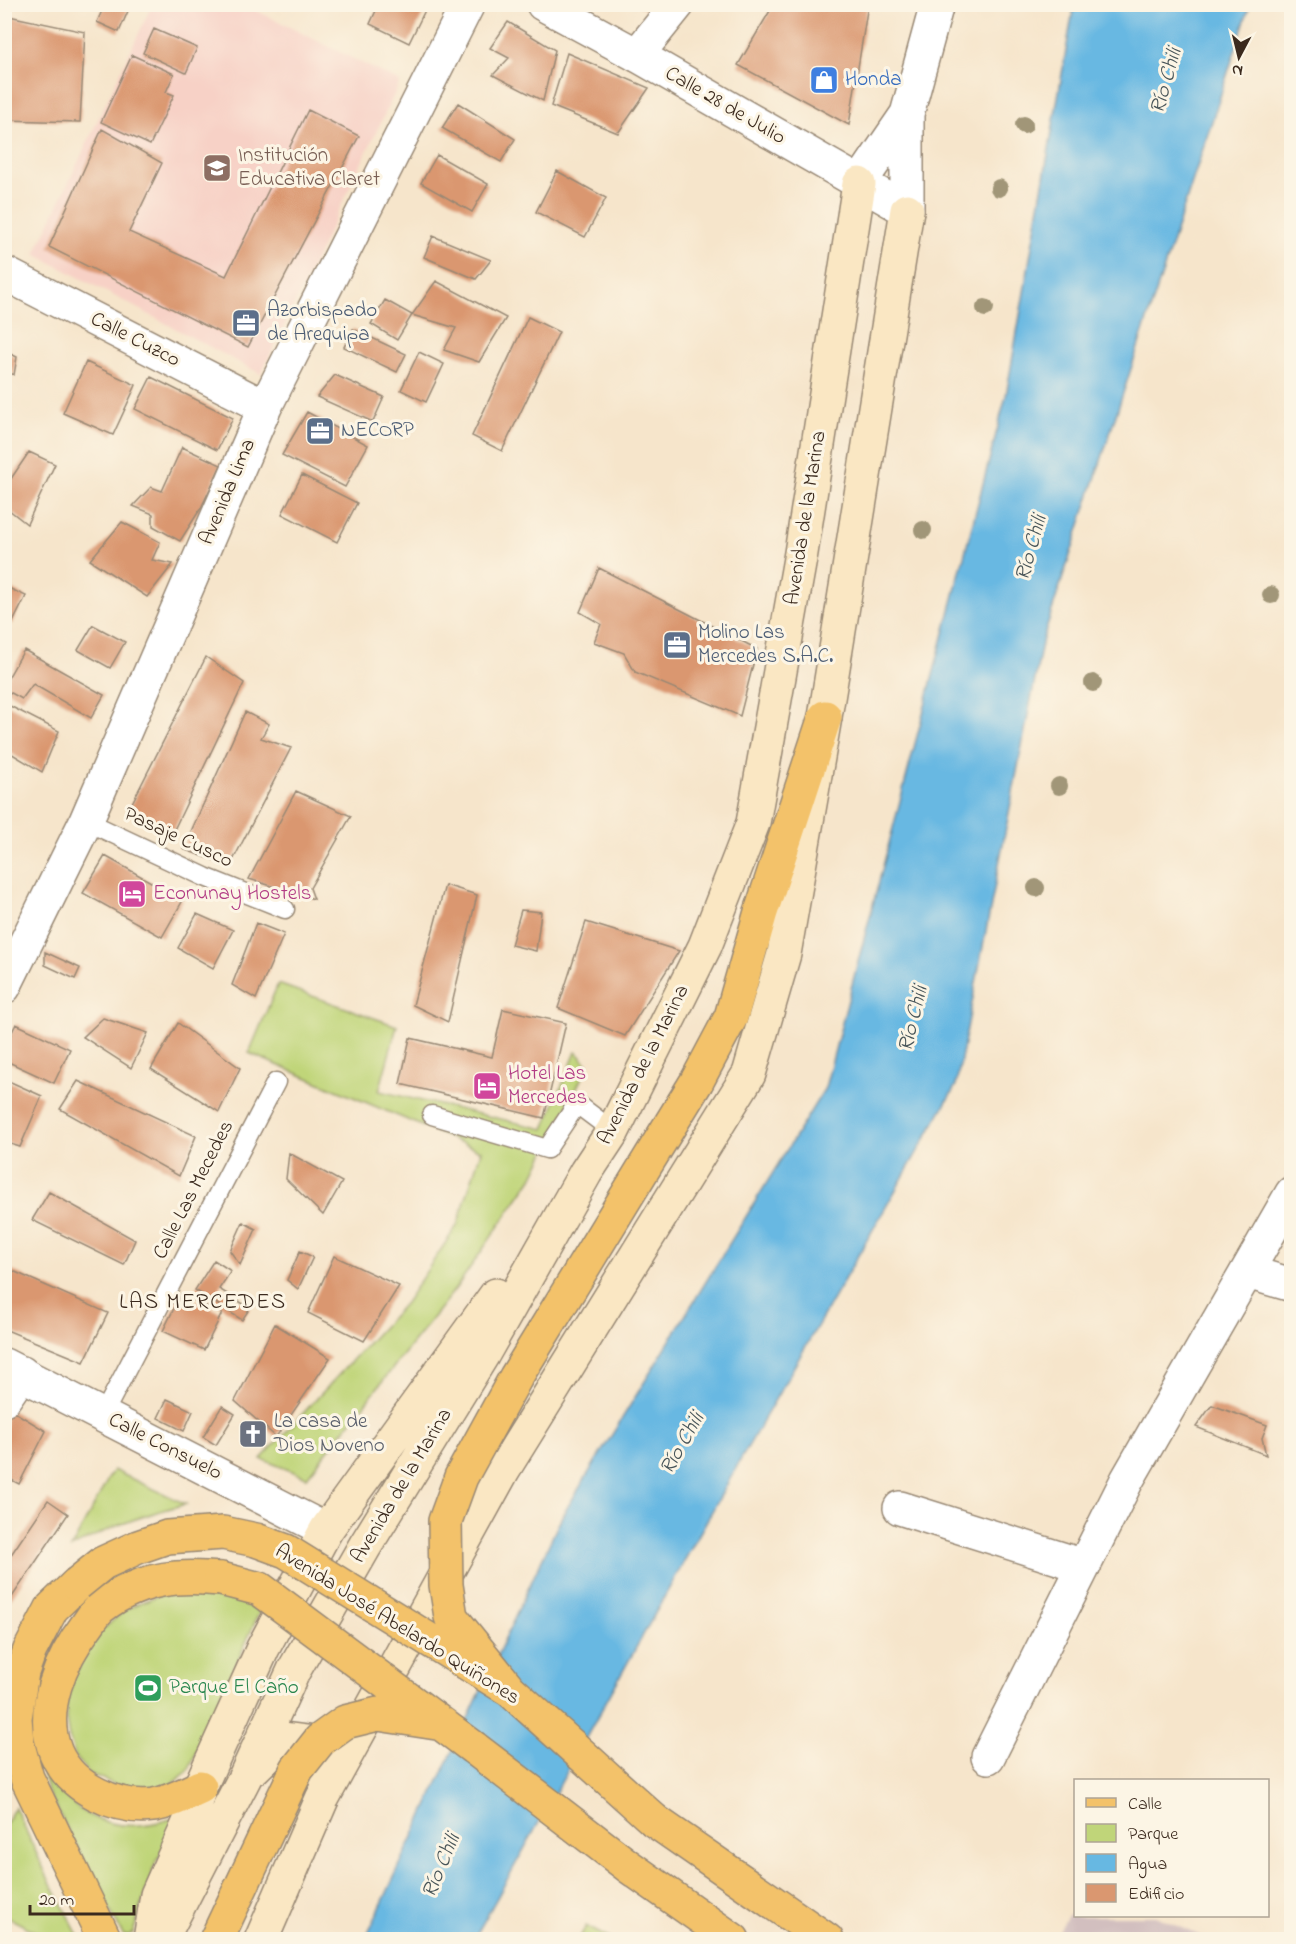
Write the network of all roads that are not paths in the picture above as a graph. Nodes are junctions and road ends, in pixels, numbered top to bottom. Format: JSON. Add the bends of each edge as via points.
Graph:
{"nodes":[{"id":1,"x":468,"y":4,"type":"edge"},
{"id":2,"x":543,"y":4,"type":"edge"},
{"id":3,"x":678,"y":4,"type":"edge"},
{"id":4,"x":937,"y":4,"type":"edge"},
{"id":5,"x":637,"y":55,"type":"junction"},
{"id":6,"x":907,"y":114,"type":"junction"},
{"id":7,"x":859,"y":184,"type":"junction"},
{"id":8,"x":907,"y":210,"type":"junction"},
{"id":9,"x":4,"y":273,"type":"edge"},
{"id":10,"x":265,"y":407,"type":"junction"},
{"id":11,"x":825,"y":717,"type":"junction"},
{"id":12,"x":86,"y":821,"type":"junction"},
{"id":13,"x":285,"y":909,"type":"dead end"},
{"id":14,"x":4,"y":987,"type":"edge"},
{"id":15,"x":276,"y":1082,"type":"dead end"},
{"id":16,"x":432,"y":1115,"type":"dead end"},
{"id":17,"x":613,"y":1131,"type":"junction"},
{"id":18,"x":586,"y":1172,"type":"junction"},
{"id":19,"x":1292,"y":1193,"type":"edge"},
{"id":20,"x":1247,"y":1272,"type":"junction"},
{"id":21,"x":1292,"y":1285,"type":"edge"},
{"id":22,"x":10,"y":1379,"type":"edge"},
{"id":23,"x":103,"y":1415,"type":"junction"},
{"id":24,"x":900,"y":1508,"type":"dead end"},
{"id":25,"x":326,"y":1530,"type":"junction"},
{"id":26,"x":1084,"y":1566,"type":"junction"},
{"id":27,"x":510,"y":1690,"type":"junction"},
{"id":28,"x":443,"y":1724,"type":"junction"},
{"id":29,"x":988,"y":1757,"type":"dead end"},
{"id":30,"x":244,"y":1777,"type":"junction"},
{"id":31,"x":200,"y":1787,"type":"junction"},
{"id":32,"x":322,"y":1799,"type":"junction"},
{"id":33,"x":105,"y":1940,"type":"edge"},
{"id":34,"x":150,"y":1940,"type":"edge"},
{"id":35,"x":162,"y":1940,"type":"edge"},
{"id":36,"x":216,"y":1940,"type":"edge"},
{"id":37,"x":261,"y":1940,"type":"edge"},
{"id":38,"x":733,"y":1940,"type":"edge"},
{"id":39,"x":827,"y":1940,"type":"edge"}],
"edges":[{"from":1,"to":10,"type":"street","name":"Avenida Lima"},
{"from":2,"to":5,"type":"street","name":"Calle 28 de Julio"},
{"from":3,"to":5,"type":"street"},
{"from":4,"to":6,"type":"street","name":"Avenida de la Marina"},
{"from":5,"to":7,"type":"street","name":"Calle 28 de Julio"},
{"from":6,"to":7,"type":"street","name":"Avenida de la Marina"},
{"from":6,"to":8,"type":"street","name":"Avenida de la Marina"},
{"from":7,"to":8,"type":"street","name":"Calle 28 de Julio"},
{"from":7,"to":17,"type":"main road","name":"Avenida de la Marina","via":[[801,553],[753,823],[705,946]]},
{"from":8,"to":11,"type":"main road","name":"Avenida de la Marina"},
{"from":9,"to":10,"type":"street","name":"Calle Cuzco"},
{"from":10,"to":12,"type":"street","name":"Avenida Lima"},
{"from":11,"to":27,"type":"main road","bridge":true,"via":[[731,1017],[697,1081],[516,1377],[461,1477],[445,1521],[451,1617]]},
{"from":11,"to":32,"type":"main road","name":"Avenida de la Marina","via":[[784,954],[749,1074],[503,1470]]},
{"from":12,"to":13,"type":"lane","name":"Pasaje Cusco","via":[[205,877]]},
{"from":12,"to":14,"type":"street","name":"Avenida Lima"},
{"from":15,"to":23,"type":"lane","name":"Calle Las Mecedes"},
{"from":16,"to":17,"type":"lane","via":[[547,1149],[577,1104]]},
{"from":17,"to":18,"type":"main road","name":"Avenida de la Marina"},
{"from":18,"to":25,"type":"main road"},
{"from":18,"to":30,"type":"main road","name":"Avenida de la Marina","via":[[483,1354],[364,1546],[294,1670]]},
{"from":19,"to":20,"type":"street"},
{"from":20,"to":21,"type":"street"},
{"from":20,"to":26,"type":"street","via":[[1127,1480]]},
{"from":22,"to":23,"type":"street","name":"Calle Consuelo"},
{"from":23,"to":25,"type":"street","name":"Calle Consuelo"},
{"from":24,"to":26,"type":"street"},
{"from":25,"to":31,"type":"main road","via":[[263,1648]]},
{"from":26,"to":29,"type":"street"},
{"from":27,"to":33,"type":"main road","name":"Avenida José Abelardo Quiñones","bridge":true,"via":[[286,1551],[256,1540],[223,1533],[167,1537],[103,1563],[52,1608],[22,1672],[15,1718],[27,1778]]},
{"from":27,"to":39,"type":"main road","name":"Avenida José Abelardo Quiñones","bridge":true,"via":[[655,1821]]},
{"from":28,"to":31,"type":"main road","bridge":true,"via":[[260,1589],[222,1579],[161,1579],[131,1589],[100,1608],[74,1643],[58,1675],[50,1715],[51,1733],[56,1754],[75,1780],[105,1798],[132,1805],[153,1805]]},
{"from":28,"to":36,"type":"main road","bridge":true,"via":[[378,1714],[345,1722],[320,1740],[297,1768]]},
{"from":28,"to":38,"type":"main road","bridge":true,"via":[[628,1866]]},
{"from":30,"to":32,"type":"main road","via":[[284,1739],[307,1742],[323,1761]]},
{"from":30,"to":35,"type":"main road","name":"Avenida de la Marina"},
{"from":31,"to":34,"type":"main road","via":[[189,1823],[157,1895]]},
{"from":32,"to":37,"type":"main road","name":"Avenida de la Marina"}]}
